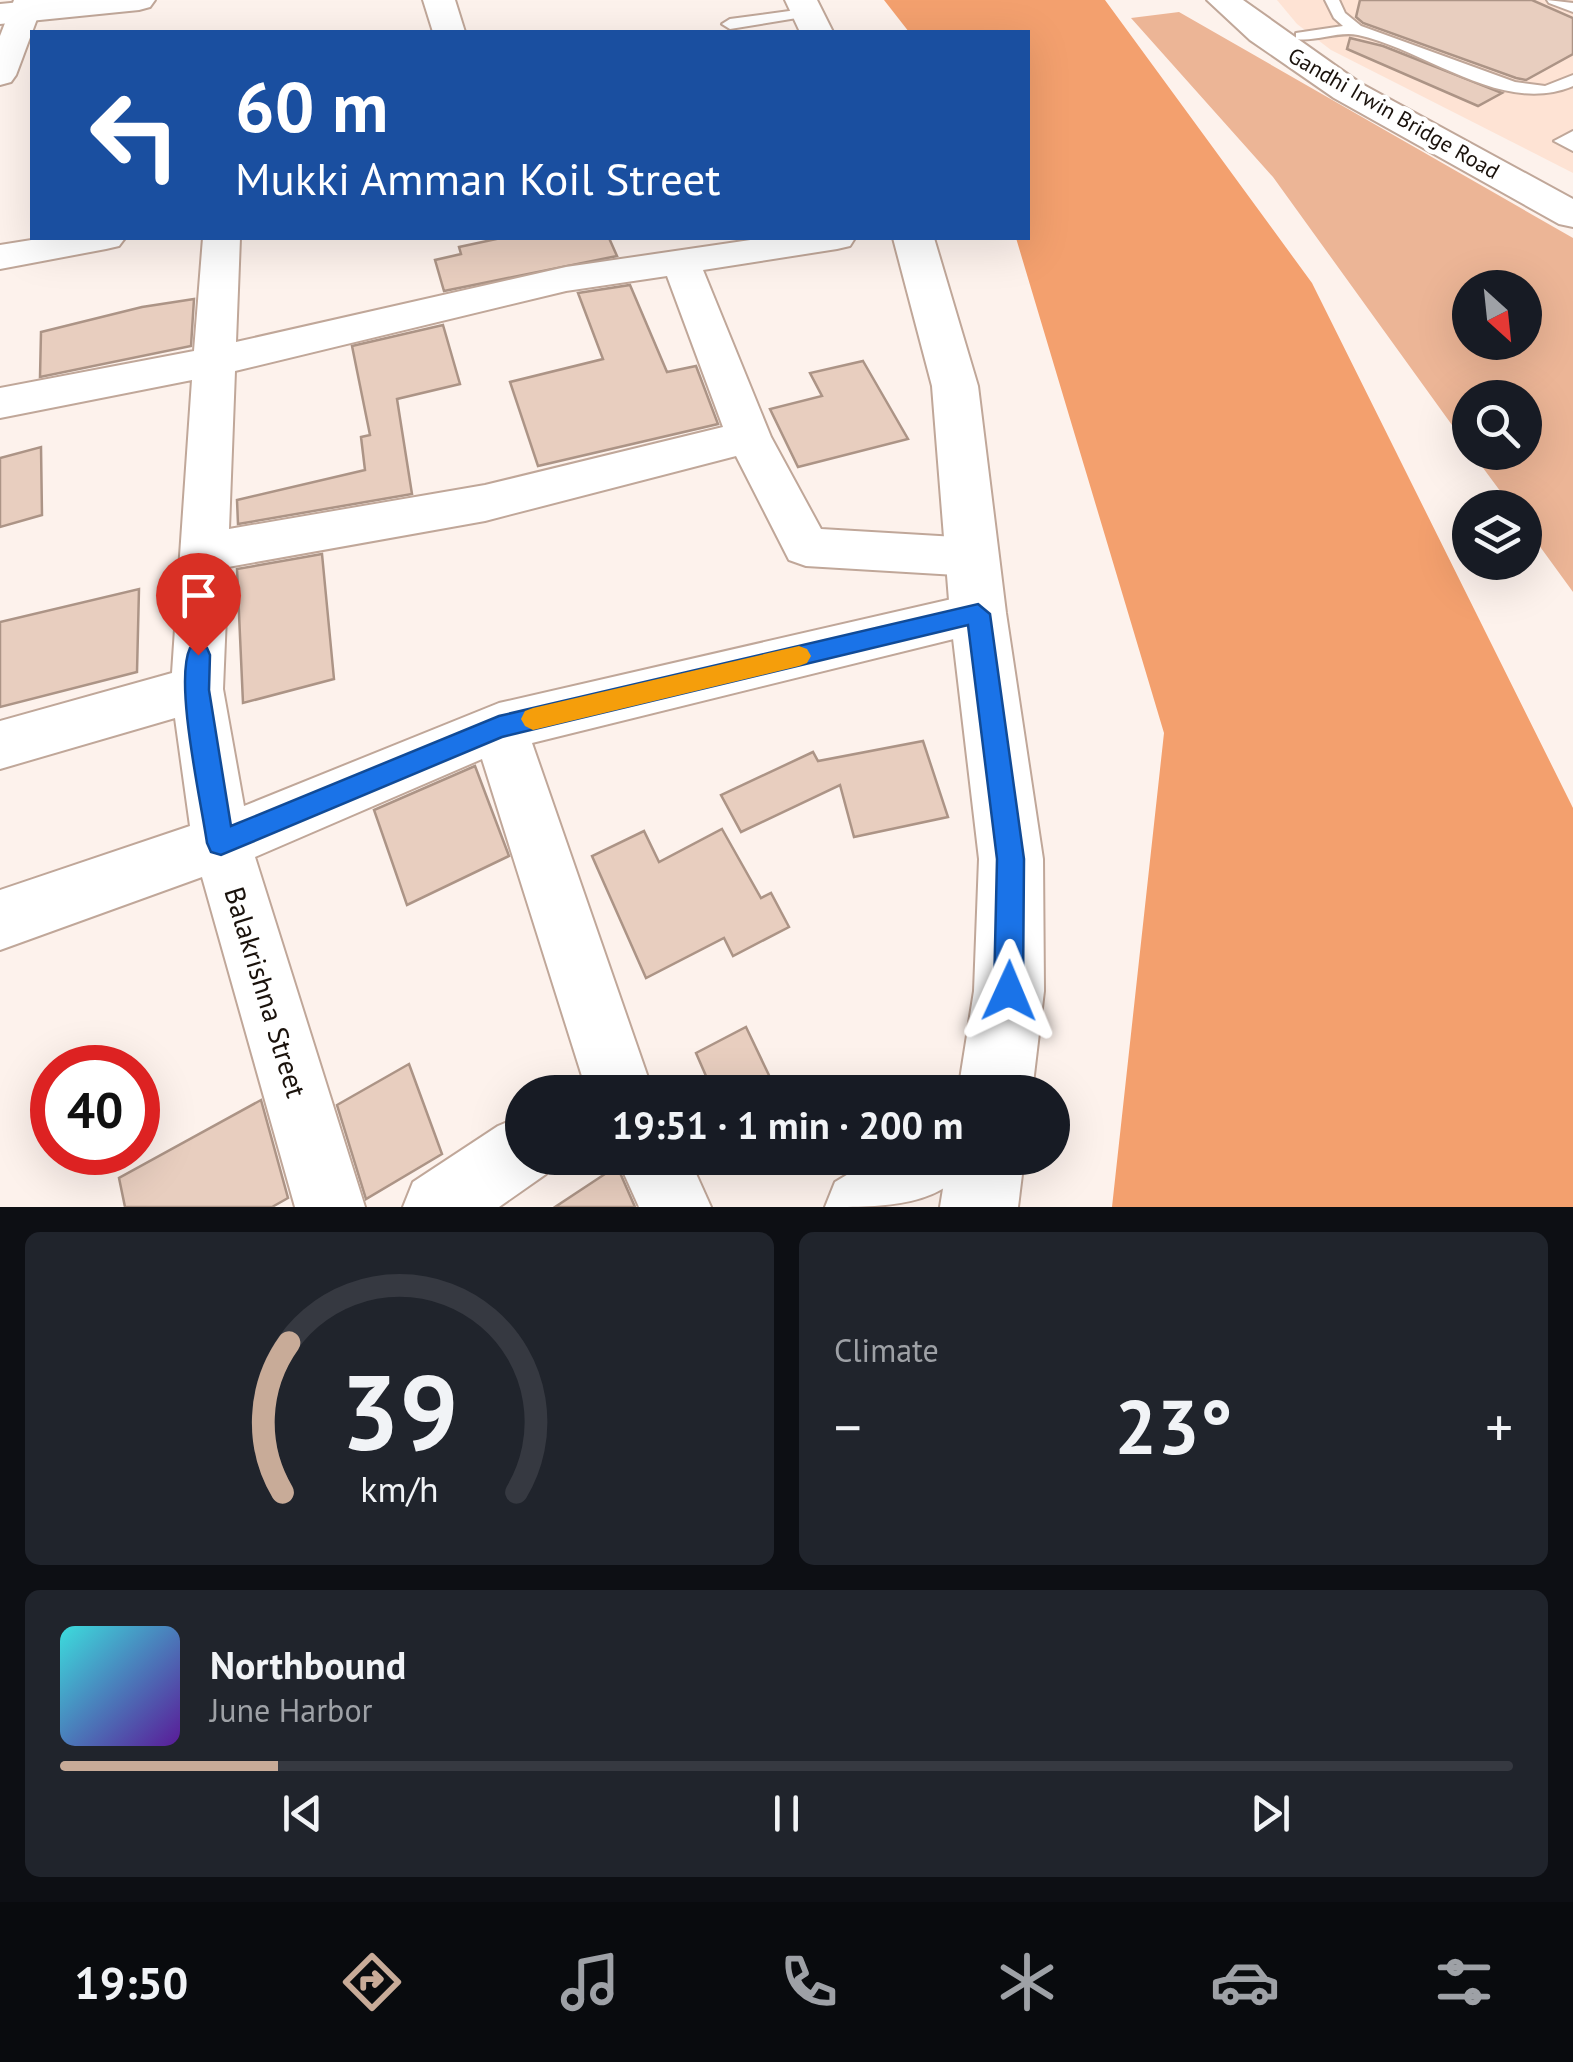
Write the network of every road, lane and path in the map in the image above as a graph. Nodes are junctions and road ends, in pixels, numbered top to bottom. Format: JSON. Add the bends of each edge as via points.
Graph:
{"nodes":[{"id":1,"x":138,"y":0,"type":"edge"},
{"id":2,"x":439,"y":0,"type":"edge"},
{"id":3,"x":1223,"y":0,"type":"edge"},
{"id":4,"x":1258,"y":0,"type":"edge"},
{"id":5,"x":1332,"y":0,"type":"edge"},
{"id":6,"x":1554,"y":0,"type":"edge"},
{"id":7,"x":17,"y":8,"type":"edge"},
{"id":8,"x":1573,"y":8,"type":"edge"},
{"id":9,"x":807,"y":15,"type":"edge"},
{"id":10,"x":730,"y":24,"type":"dead end"},
{"id":11,"x":1356,"y":29,"type":"junction"},
{"id":12,"x":448,"y":30,"type":"edge"},
{"id":13,"x":1300,"y":36,"type":"junction"},
{"id":14,"x":0,"y":75,"type":"edge"},
{"id":15,"x":30,"y":80,"type":"edge"},
{"id":16,"x":1573,"y":80,"type":"edge"},
{"id":17,"x":0,"y":84,"type":"edge"},
{"id":18,"x":1573,"y":136,"type":"edge"},
{"id":19,"x":1573,"y":146,"type":"edge"},
{"id":20,"x":1573,"y":184,"type":"edge"},
{"id":21,"x":1573,"y":215,"type":"edge"},
{"id":22,"x":95,"y":240,"type":"edge"},
{"id":23,"x":221,"y":240,"type":"edge"},
{"id":24,"x":822,"y":240,"type":"edge"},
{"id":25,"x":914,"y":240,"type":"edge"},
{"id":26,"x":0,"y":257,"type":"edge"},
{"id":27,"x":680,"y":260,"type":"junction"},
{"id":28,"x":212,"y":362,"type":"junction"},
{"id":29,"x":0,"y":403,"type":"edge"},
{"id":30,"x":749,"y":437,"type":"junction"},
{"id":31,"x":204,"y":552,"type":"junction"},
{"id":32,"x":973,"y":557,"type":"junction"},
{"id":33,"x":978,"y":614,"type":"junction"},
{"id":34,"x":197,"y":690,"type":"junction"},
{"id":35,"x":499,"y":727,"type":"junction"},
{"id":36,"x":0,"y":745,"type":"edge"},
{"id":37,"x":221,"y":843,"type":"junction"},
{"id":38,"x":0,"y":920,"type":"edge"},
{"id":39,"x":610,"y":1075,"type":"edge"},
{"id":40,"x":997,"y":1075,"type":"edge"},
{"id":41,"x":505,"y":1162,"type":"edge"},
{"id":42,"x":660,"y":1175,"type":"edge"},
{"id":43,"x":911,"y":1175,"type":"edge"},
{"id":44,"x":984,"y":1175,"type":"edge"},
{"id":45,"x":330,"y":1207,"type":"edge"},
{"id":46,"x":438,"y":1207,"type":"edge"},
{"id":47,"x":676,"y":1207,"type":"edge"},
{"id":48,"x":860,"y":1207,"type":"edge"},
{"id":49,"x":979,"y":1207,"type":"edge"}],
"edges":[{"from":1,"to":7,"type":"main road"},
{"from":2,"to":12,"type":"main road"},
{"from":3,"to":21,"type":"main road","name":"Gandhi Irwin Bridge Road","via":[[1344,87]]},
{"from":4,"to":13,"type":"main road","name":"Gandhi Irwin Bridge Road"},
{"from":5,"to":11,"type":"lane"},
{"from":6,"to":8,"type":"lane"},
{"from":7,"to":14,"type":"street"},
{"from":9,"to":10,"type":"lane"},
{"from":11,"to":13,"type":"lane"},
{"from":11,"to":16,"type":"lane","via":[[1512,87],[1547,91]]},
{"from":13,"to":20,"type":"main road","name":"Gandhi Irwin Bridge Road"},
{"from":15,"to":17,"type":"street"},
{"from":18,"to":19,"type":"lane","via":[[1563,141]]},
{"from":22,"to":26,"type":"street"},
{"from":23,"to":28,"type":"street","name":"Balakrishna Street"},
{"from":24,"to":27,"type":"street"},
{"from":25,"to":32,"type":"main road","via":[[955,386]]},
{"from":27,"to":28,"type":"street","via":[[560,266]]},
{"from":27,"to":30,"type":"street"},
{"from":28,"to":29,"type":"street"},
{"from":28,"to":31,"type":"street","name":"Balakrishna Street"},
{"from":30,"to":31,"type":"street","via":[[485,503]]},
{"from":30,"to":32,"type":"street","via":[[806,547]]},
{"from":31,"to":34,"type":"street","name":"Balakrishna Street"},
{"from":32,"to":33,"type":"main road"},
{"from":33,"to":35,"type":"street"},
{"from":33,"to":40,"type":"main road","via":[[1011,859],[1009,991]]},
{"from":34,"to":36,"type":"street"},
{"from":34,"to":37,"type":"street","name":"Balakrishna Street"},
{"from":35,"to":37,"type":"street"},
{"from":35,"to":39,"type":"street"},
{"from":37,"to":38,"type":"street"},
{"from":37,"to":45,"type":"street","name":"Balakrishna Street"},
{"from":41,"to":46,"type":"street"},
{"from":42,"to":47,"type":"street"},
{"from":43,"to":48,"type":"street"},
{"from":44,"to":49,"type":"main road"}]}
